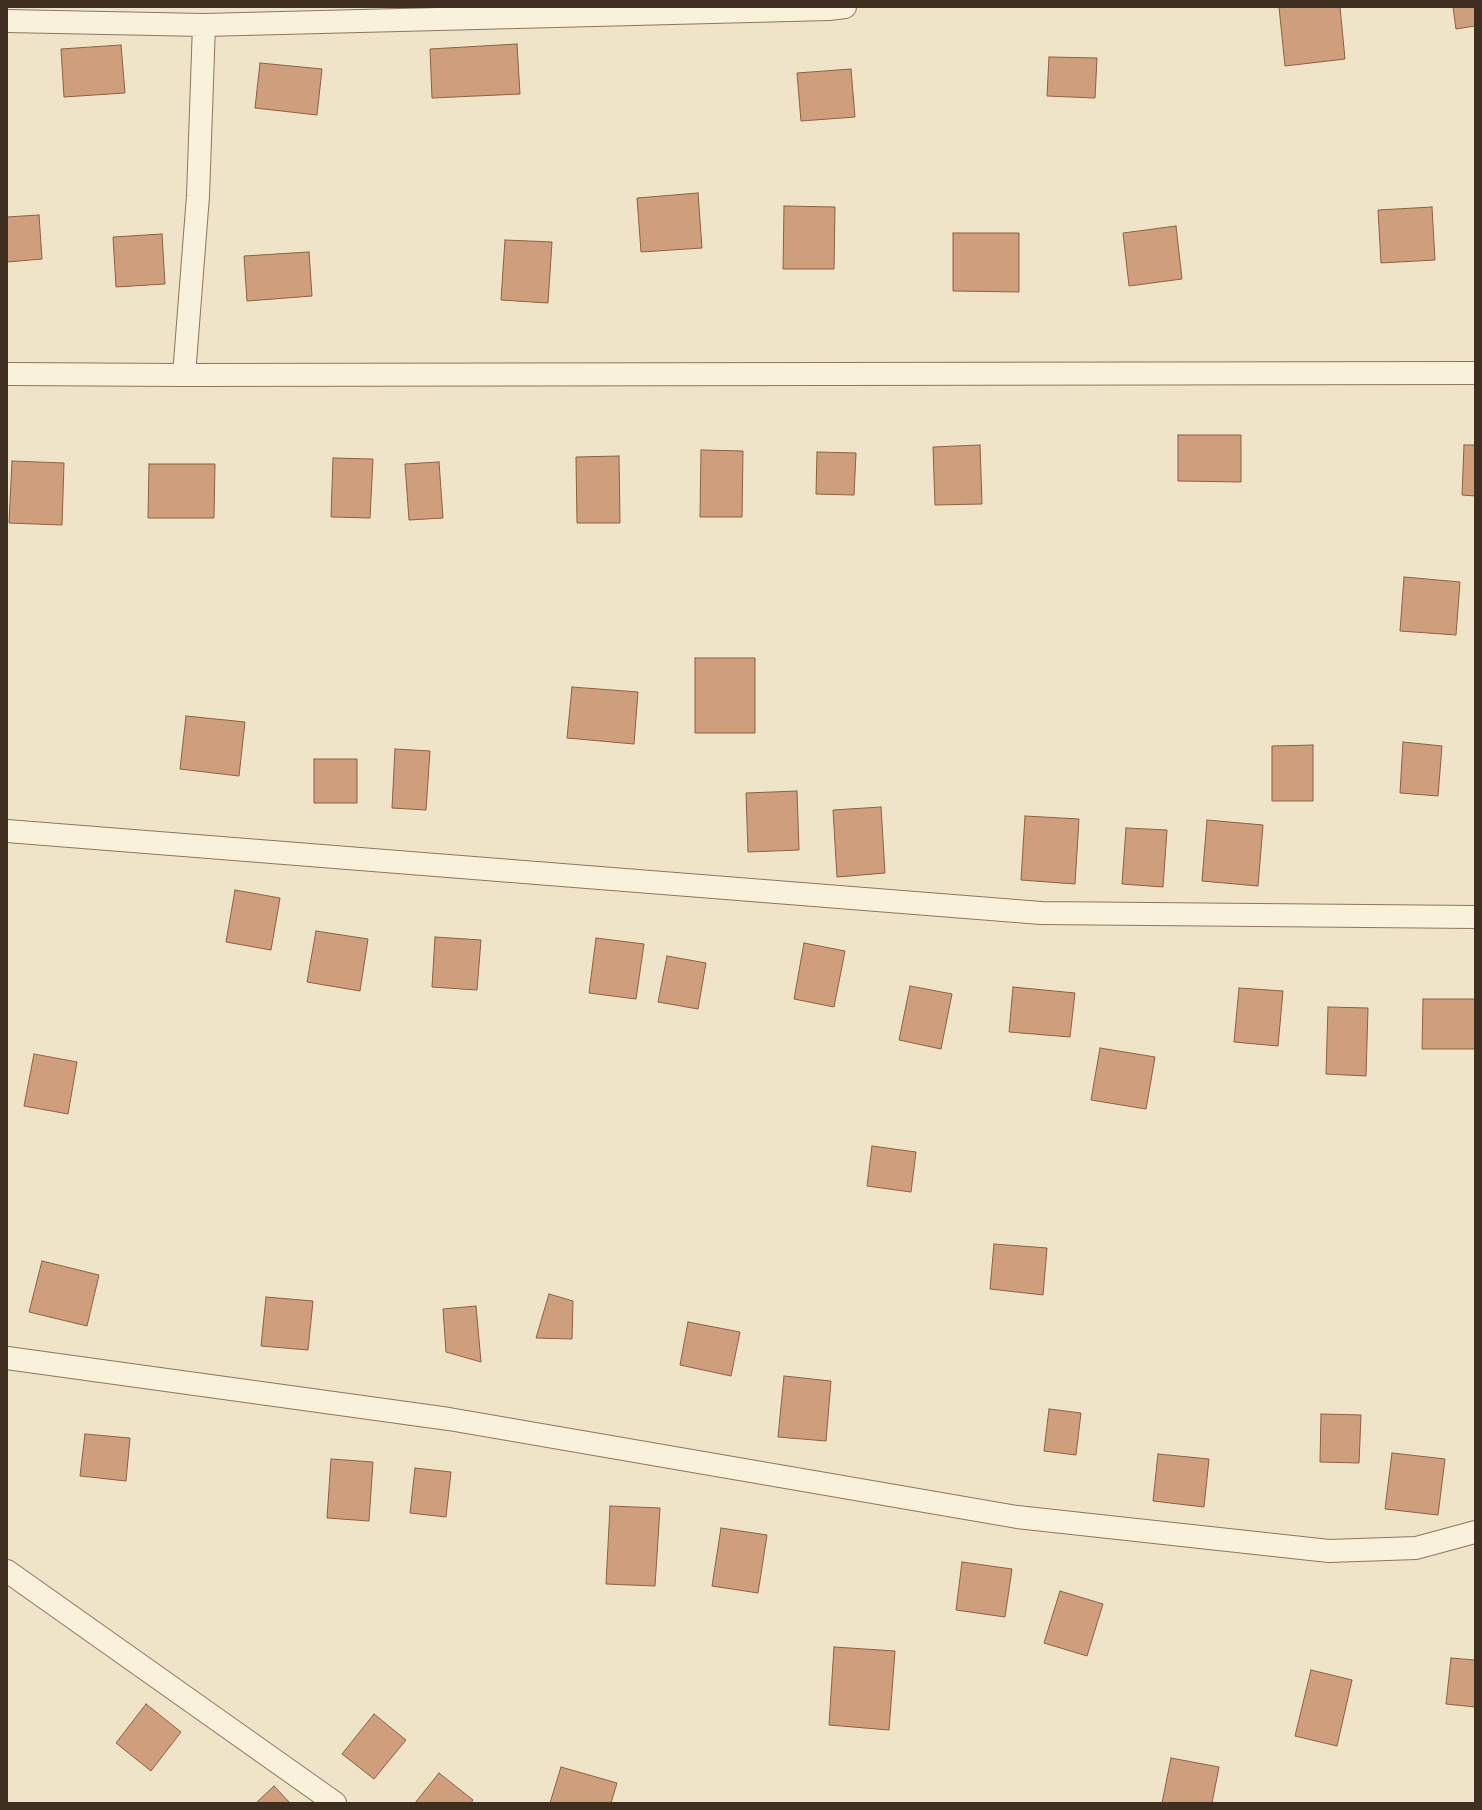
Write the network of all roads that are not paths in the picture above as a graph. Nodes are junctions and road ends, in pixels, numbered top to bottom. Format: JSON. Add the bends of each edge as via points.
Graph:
{"nodes":[{"id":1,"x":845,"y":7,"type":"edge"},
{"id":2,"x":7,"y":21,"type":"edge"},
{"id":3,"x":204,"y":25,"type":"junction"},
{"id":4,"x":1475,"y":373,"type":"edge"},
{"id":5,"x":7,"y":374,"type":"edge"},
{"id":6,"x":184,"y":375,"type":"junction"},
{"id":7,"x":7,"y":831,"type":"edge"},
{"id":8,"x":1475,"y":917,"type":"edge"},
{"id":9,"x":7,"y":1358,"type":"edge"},
{"id":10,"x":1475,"y":1532,"type":"edge"},
{"id":11,"x":7,"y":1571,"type":"edge"},
{"id":12,"x":335,"y":1803,"type":"edge"}],
"edges":[{"from":1,"to":3,"type":"street"},
{"from":2,"to":3,"type":"street"},
{"from":3,"to":6,"type":"street","via":[[198,196]]},
{"from":4,"to":6,"type":"street"},
{"from":5,"to":6,"type":"street"},
{"from":7,"to":8,"type":"street","via":[[1041,913]]},
{"from":9,"to":10,"type":"street","via":[[449,1419],[1017,1517],[1329,1551],[1416,1548]]},
{"from":11,"to":12,"type":"street"}]}
